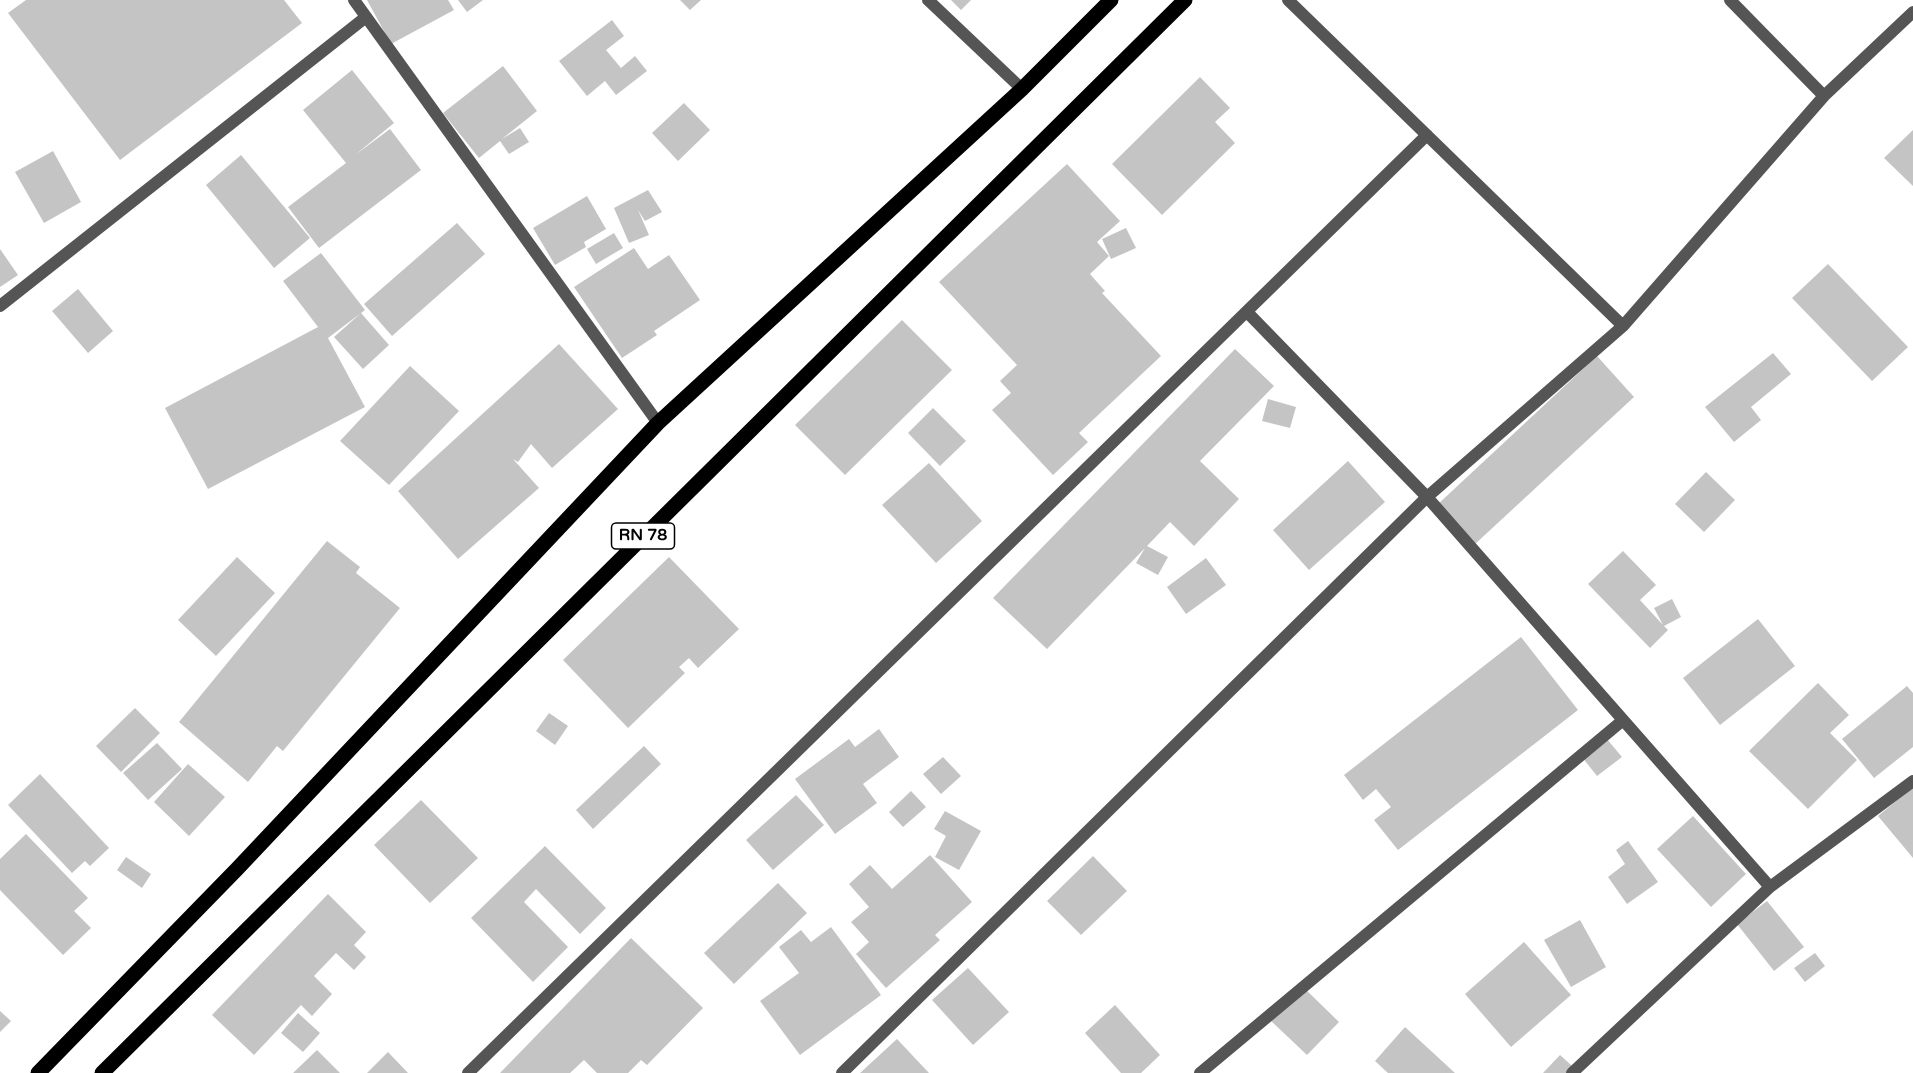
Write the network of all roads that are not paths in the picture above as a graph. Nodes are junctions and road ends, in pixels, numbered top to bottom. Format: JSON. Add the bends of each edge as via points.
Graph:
{"nodes":[{"id":1,"x":354,"y":0,"type":"edge"},
{"id":2,"x":928,"y":0,"type":"edge"},
{"id":3,"x":1111,"y":0,"type":"edge"},
{"id":4,"x":1185,"y":0,"type":"edge"},
{"id":5,"x":1287,"y":0,"type":"edge"},
{"id":6,"x":1730,"y":0,"type":"edge"},
{"id":7,"x":1913,"y":12,"type":"edge"},
{"id":8,"x":366,"y":16,"type":"junction"},
{"id":9,"x":1022,"y":88,"type":"junction"},
{"id":10,"x":1824,"y":96,"type":"junction"},
{"id":11,"x":1427,"y":135,"type":"junction"},
{"id":12,"x":0,"y":306,"type":"edge"},
{"id":13,"x":1246,"y":312,"type":"junction"},
{"id":14,"x":1623,"y":326,"type":"junction"},
{"id":15,"x":658,"y":423,"type":"junction"},
{"id":16,"x":1427,"y":496,"type":"junction"},
{"id":17,"x":1622,"y":721,"type":"junction"},
{"id":18,"x":1913,"y":781,"type":"edge"},
{"id":19,"x":1770,"y":887,"type":"junction"},
{"id":20,"x":38,"y":1073,"type":"edge"},
{"id":21,"x":102,"y":1073,"type":"edge"},
{"id":22,"x":468,"y":1073,"type":"edge"},
{"id":23,"x":842,"y":1073,"type":"edge"},
{"id":24,"x":1200,"y":1073,"type":"edge"},
{"id":25,"x":1572,"y":1073,"type":"edge"}],
"edges":[{"from":1,"to":8,"type":"street"},
{"from":2,"to":9,"type":"street"},
{"from":3,"to":9,"type":"main road"},
{"from":4,"to":21,"type":"main road","number":"RN 78"},
{"from":5,"to":11,"type":"street"},
{"from":6,"to":10,"type":"street"},
{"from":7,"to":10,"type":"street"},
{"from":8,"to":12,"type":"street"},
{"from":8,"to":15,"type":"street"},
{"from":9,"to":15,"type":"main road"},
{"from":10,"to":14,"type":"street"},
{"from":11,"to":13,"type":"street"},
{"from":11,"to":14,"type":"street"},
{"from":13,"to":16,"type":"street"},
{"from":13,"to":22,"type":"street"},
{"from":14,"to":16,"type":"street"},
{"from":15,"to":20,"type":"main road","via":[[237,869]]},
{"from":16,"to":17,"type":"street"},
{"from":16,"to":23,"type":"street"},
{"from":17,"to":19,"type":"street"},
{"from":17,"to":24,"type":"street"},
{"from":18,"to":19,"type":"street"},
{"from":19,"to":25,"type":"street"}]}
